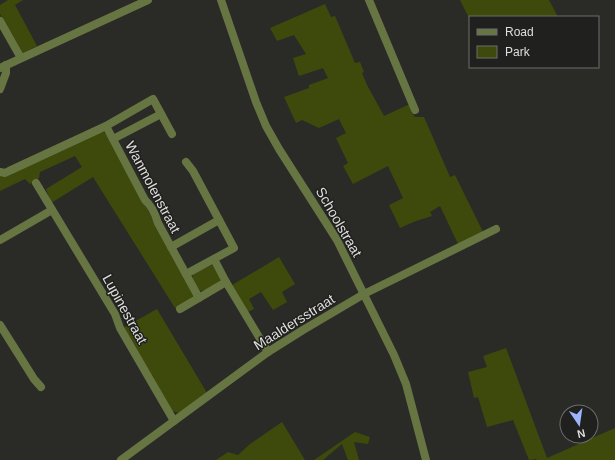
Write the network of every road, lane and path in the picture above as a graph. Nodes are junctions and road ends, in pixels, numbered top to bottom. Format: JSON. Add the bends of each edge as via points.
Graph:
{"nodes":[{"id":1,"x":148,"y":0,"type":"edge"},
{"id":2,"x":221,"y":0,"type":"edge"},
{"id":3,"x":368,"y":0,"type":"edge"},
{"id":4,"x":0,"y":21,"type":"edge"},
{"id":5,"x":21,"y":58,"type":"junction"},
{"id":6,"x":3,"y":66,"type":"edge"},
{"id":7,"x":0,"y":89,"type":"edge"},
{"id":8,"x":415,"y":110,"type":"dead end"},
{"id":9,"x":161,"y":114,"type":"junction"},
{"id":10,"x":106,"y":126,"type":"junction"},
{"id":11,"x":172,"y":134,"type":"dead end"},
{"id":12,"x":113,"y":139,"type":"junction"},
{"id":13,"x":186,"y":162,"type":"dead end"},
{"id":14,"x":0,"y":172,"type":"edge"},
{"id":15,"x":36,"y":184,"type":"dead end"},
{"id":16,"x":52,"y":210,"type":"junction"},
{"id":17,"x":220,"y":220,"type":"junction"},
{"id":18,"x":496,"y":229,"type":"dead end"},
{"id":19,"x":0,"y":240,"type":"edge"},
{"id":20,"x":171,"y":247,"type":"junction"},
{"id":21,"x":214,"y":259,"type":"junction"},
{"id":22,"x":186,"y":274,"type":"junction"},
{"id":23,"x":226,"y":282,"type":"junction"},
{"id":24,"x":364,"y":294,"type":"junction"},
{"id":25,"x":199,"y":298,"type":"junction"},
{"id":26,"x":180,"y":309,"type":"dead end"},
{"id":27,"x":0,"y":325,"type":"edge"},
{"id":28,"x":268,"y":352,"type":"junction"},
{"id":29,"x":41,"y":386,"type":"dead end"},
{"id":30,"x":174,"y":422,"type":"junction"},
{"id":31,"x":121,"y":460,"type":"edge"},
{"id":32,"x":426,"y":460,"type":"edge"}],
"edges":[{"from":1,"to":5,"type":"street"},
{"from":2,"to":24,"type":"street","name":"Schoolstraat","via":[[266,126],[337,240]]},
{"from":3,"to":8,"type":"street"},
{"from":4,"to":5,"type":"street"},
{"from":5,"to":6,"type":"street"},
{"from":6,"to":7,"type":"street","via":[[6,73]]},
{"from":9,"to":10,"type":"street","via":[[153,99]]},
{"from":9,"to":11,"type":"street"},
{"from":9,"to":12,"type":"street","name":"Wanmolenstraat"},
{"from":10,"to":12,"type":"street","name":"Wanmolenstraat"},
{"from":10,"to":14,"type":"street","via":[[5,173]]},
{"from":12,"to":20,"type":"street","name":"Wanmolenstraat"},
{"from":13,"to":17,"type":"street"},
{"from":15,"to":16,"type":"street","name":"Lupinestraat"},
{"from":16,"to":19,"type":"street"},
{"from":16,"to":30,"type":"street","name":"Lupinestraat","via":[[115,314],[120,328]]},
{"from":17,"to":20,"type":"street","name":"Wanmolenstraat"},
{"from":17,"to":21,"type":"street","via":[[234,248]]},
{"from":18,"to":24,"type":"street","name":"Maaldersstraat"},
{"from":20,"to":22,"type":"street","name":"Wanmolenstraat"},
{"from":21,"to":22,"type":"street"},
{"from":21,"to":23,"type":"street"},
{"from":22,"to":25,"type":"street","name":"Wanmolenstraat"},
{"from":23,"to":25,"type":"street"},
{"from":23,"to":28,"type":"street"},
{"from":24,"to":28,"type":"street","name":"Maaldersstraat"},
{"from":24,"to":32,"type":"street","name":"Schoolstraat","via":[[403,376]]},
{"from":25,"to":26,"type":"street"},
{"from":27,"to":29,"type":"street"},
{"from":28,"to":30,"type":"street","name":"Maaldersstraat"},
{"from":30,"to":31,"type":"street","name":"Maaldersstraat"}]}
